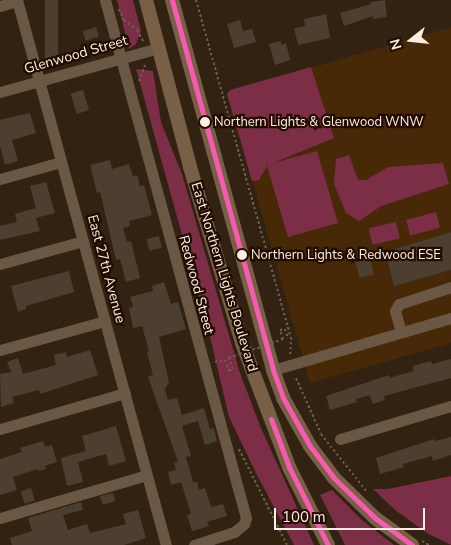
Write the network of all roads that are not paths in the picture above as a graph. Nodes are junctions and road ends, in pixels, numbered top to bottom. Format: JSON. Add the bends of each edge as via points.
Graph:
{"nodes":[{"id":1,"x":104,"y":0,"type":"edge"},
{"id":2,"x":146,"y":0,"type":"edge"},
{"id":3,"x":172,"y":0,"type":"edge"},
{"id":4,"x":17,"y":1,"type":"edge"},
{"id":5,"x":0,"y":6,"type":"edge"},
{"id":6,"x":159,"y":48,"type":"junction"},
{"id":7,"x":120,"y":58,"type":"junction"},
{"id":8,"x":39,"y":82,"type":"junction"},
{"id":9,"x":0,"y":92,"type":"edge"},
{"id":10,"x":61,"y":162,"type":"junction"},
{"id":11,"x":0,"y":179,"type":"edge"},
{"id":12,"x":83,"y":241,"type":"junction"},
{"id":13,"x":0,"y":264,"type":"edge"},
{"id":14,"x":451,"y":287,"type":"edge"},
{"id":15,"x":451,"y":318,"type":"edge"},
{"id":16,"x":105,"y":320,"type":"junction"},
{"id":17,"x":401,"y":332,"type":"junction"},
{"id":18,"x":0,"y":350,"type":"edge"},
{"id":19,"x":273,"y":370,"type":"junction"},
{"id":20,"x":125,"y":393,"type":"junction"},
{"id":21,"x":451,"y":406,"type":"edge"},
{"id":22,"x":0,"y":429,"type":"edge"},
{"id":23,"x":340,"y":439,"type":"dead end"},
{"id":24,"x":147,"y":475,"type":"junction"},
{"id":25,"x":0,"y":518,"type":"edge"},
{"id":26,"x":417,"y":542,"type":"edge"},
{"id":27,"x":166,"y":545,"type":"edge"},
{"id":28,"x":194,"y":545,"type":"edge"},
{"id":29,"x":328,"y":545,"type":"edge"}],
"edges":[{"from":1,"to":7,"type":"street","name":"Redwood Street"},
{"from":2,"to":6,"type":"main road","name":"East Northern Lights Boulevard"},
{"from":3,"to":19,"type":"main road","name":"East Northern Lights Boulevard"},
{"from":4,"to":5,"type":"street"},
{"from":4,"to":8,"type":"street","name":"East 27th Avenue"},
{"from":6,"to":7,"type":"street","name":"Glenwood Street"},
{"from":6,"to":29,"type":"main road","name":"East Northern Lights Boulevard","via":[[242,343],[290,467]]},
{"from":7,"to":8,"type":"street","name":"Glenwood Street"},
{"from":7,"to":28,"type":"street","name":"Redwood Street","via":[[246,518],[234,532]]},
{"from":8,"to":9,"type":"street","name":"Glenwood Street"},
{"from":8,"to":10,"type":"street","name":"East 27th Avenue"},
{"from":10,"to":11,"type":"street"},
{"from":10,"to":12,"type":"street","name":"East 27th Avenue"},
{"from":12,"to":13,"type":"street"},
{"from":12,"to":16,"type":"street","name":"East 27th Avenue"},
{"from":14,"to":17,"type":"street","via":[[399,304],[395,311]]},
{"from":15,"to":17,"type":"street"},
{"from":16,"to":18,"type":"street"},
{"from":16,"to":20,"type":"street","name":"East 27th Avenue"},
{"from":17,"to":19,"type":"street"},
{"from":19,"to":26,"type":"main road","name":"East Northern Lights Boulevard","via":[[283,398],[310,446],[350,494],[375,518]]},
{"from":20,"to":22,"type":"street"},
{"from":20,"to":24,"type":"street","name":"East 27th Avenue"},
{"from":21,"to":23,"type":"street"},
{"from":24,"to":25,"type":"street"},
{"from":24,"to":27,"type":"street","name":"East 27th Avenue"}]}
